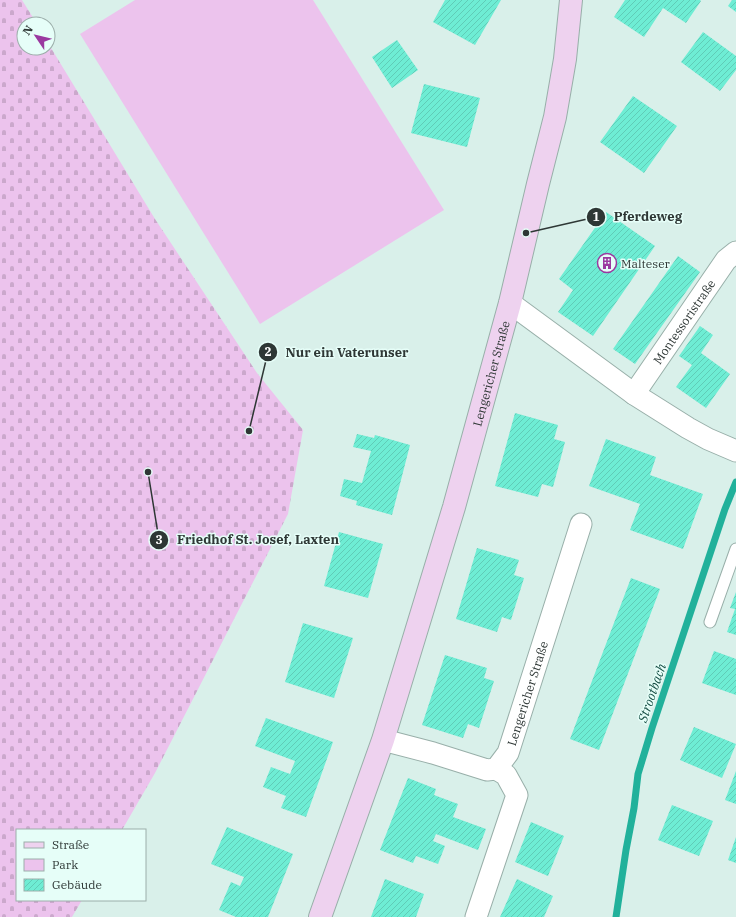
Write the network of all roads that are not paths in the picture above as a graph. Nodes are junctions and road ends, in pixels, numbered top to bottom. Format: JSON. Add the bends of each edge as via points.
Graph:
{"nodes":[{"id":1,"x":571,"y":0,"type":"edge"},
{"id":2,"x":736,"y":252,"type":"edge"},
{"id":3,"x":510,"y":303,"type":"junction"},
{"id":4,"x":634,"y":394,"type":"junction"},
{"id":5,"x":736,"y":451,"type":"edge"},
{"id":6,"x":581,"y":524,"type":"dead end"},
{"id":7,"x":736,"y":549,"type":"edge"},
{"id":8,"x":710,"y":622,"type":"dead end"},
{"id":9,"x":383,"y":740,"type":"junction"},
{"id":10,"x":496,"y":769,"type":"junction"},
{"id":11,"x":320,"y":917,"type":"edge"},
{"id":12,"x":476,"y":917,"type":"edge"}],
"edges":[{"from":1,"to":3,"type":"main road","name":"Lengericher Straße","via":[[565,60],[555,117]]},
{"from":2,"to":4,"type":"street","name":"Montessoristraße","via":[[726,260]]},
{"from":3,"to":4,"type":"street"},
{"from":3,"to":9,"type":"main road","name":"Lengericher Straße","via":[[454,507]]},
{"from":4,"to":5,"type":"street","via":[[688,428]]},
{"from":6,"to":10,"type":"street","name":"Lengericher Straße","via":[[508,753]]},
{"from":7,"to":8,"type":"lane"},
{"from":9,"to":10,"type":"street","via":[[487,770]]},
{"from":9,"to":11,"type":"main road","name":"Lengericher Straße"},
{"from":10,"to":12,"type":"street","via":[[506,775],[517,795]]}]}
